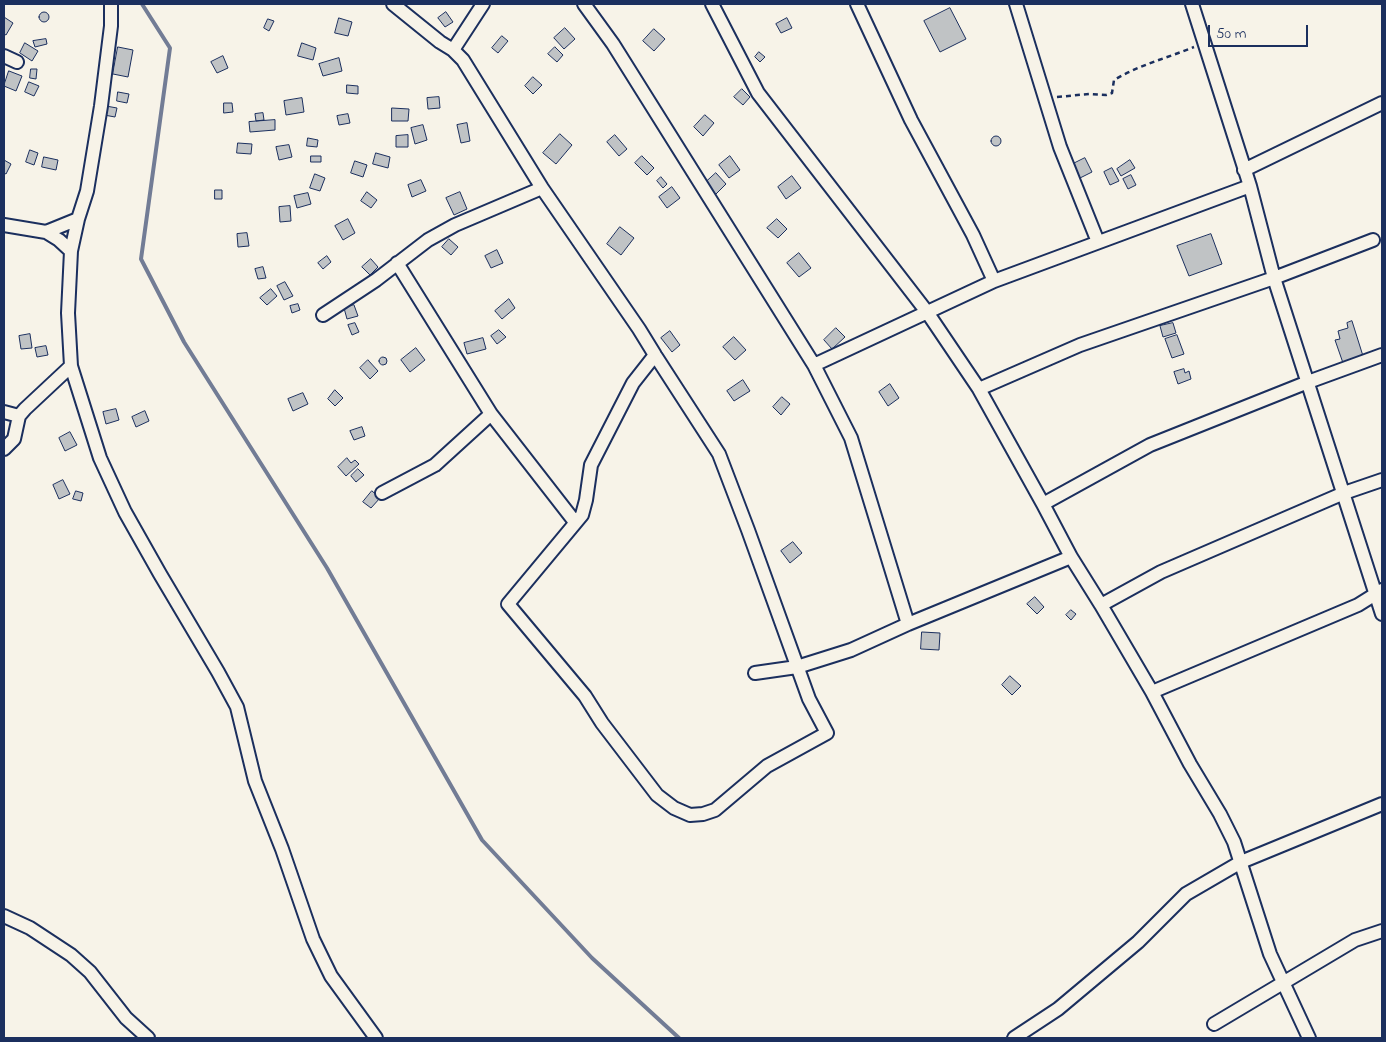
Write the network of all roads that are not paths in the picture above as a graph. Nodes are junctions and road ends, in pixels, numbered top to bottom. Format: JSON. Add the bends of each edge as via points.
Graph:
{"nodes":[{"id":1,"x":111,"y":4,"type":"edge"},
{"id":2,"x":392,"y":4,"type":"edge"},
{"id":3,"x":483,"y":4,"type":"edge"},
{"id":4,"x":584,"y":4,"type":"edge"},
{"id":5,"x":712,"y":4,"type":"edge"},
{"id":6,"x":857,"y":4,"type":"edge"},
{"id":7,"x":1016,"y":4,"type":"edge"},
{"id":8,"x":1192,"y":4,"type":"edge"},
{"id":9,"x":453,"y":50,"type":"junction"},
{"id":10,"x":4,"y":56,"type":"edge"},
{"id":11,"x":17,"y":62,"type":"dead end"},
{"id":12,"x":1382,"y":103,"type":"edge"},
{"id":13,"x":1244,"y":170,"type":"junction"},
{"id":14,"x":1250,"y":186,"type":"junction"},
{"id":15,"x":542,"y":188,"type":"junction"},
{"id":16,"x":78,"y":220,"type":"junction"},
{"id":17,"x":4,"y":225,"type":"edge"},
{"id":18,"x":46,"y":232,"type":"junction"},
{"id":19,"x":1373,"y":240,"type":"dead end"},
{"id":20,"x":1098,"y":242,"type":"junction"},
{"id":21,"x":71,"y":252,"type":"junction"},
{"id":22,"x":397,"y":263,"type":"junction"},
{"id":23,"x":1274,"y":278,"type":"junction"},
{"id":24,"x":994,"y":282,"type":"junction"},
{"id":25,"x":927,"y":312,"type":"junction"},
{"id":26,"x":323,"y":315,"type":"dead end"},
{"id":27,"x":654,"y":355,"type":"junction"},
{"id":28,"x":1382,"y":355,"type":"edge"},
{"id":29,"x":814,"y":365,"type":"junction"},
{"id":30,"x":70,"y":366,"type":"junction"},
{"id":31,"x":1308,"y":382,"type":"junction"},
{"id":32,"x":979,"y":389,"type":"junction"},
{"id":33,"x":4,"y":412,"type":"edge"},
{"id":34,"x":491,"y":414,"type":"junction"},
{"id":35,"x":19,"y":416,"type":"junction"},
{"id":36,"x":4,"y":449,"type":"edge"},
{"id":37,"x":1382,"y":480,"type":"edge"},
{"id":38,"x":382,"y":493,"type":"dead end"},
{"id":39,"x":1344,"y":493,"type":"junction"},
{"id":40,"x":1043,"y":504,"type":"junction"},
{"id":41,"x":575,"y":522,"type":"junction"},
{"id":42,"x":1071,"y":557,"type":"junction"},
{"id":43,"x":1379,"y":592,"type":"edge"},
{"id":44,"x":1101,"y":604,"type":"junction"},
{"id":45,"x":1382,"y":614,"type":"edge"},
{"id":46,"x":908,"y":624,"type":"junction"},
{"id":47,"x":797,"y":667,"type":"junction"},
{"id":48,"x":755,"y":673,"type":"dead end"},
{"id":49,"x":1152,"y":692,"type":"junction"},
{"id":50,"x":1382,"y":804,"type":"edge"},
{"id":51,"x":1241,"y":862,"type":"junction"},
{"id":52,"x":4,"y":916,"type":"edge"},
{"id":53,"x":1382,"y":931,"type":"edge"},
{"id":54,"x":1283,"y":982,"type":"junction"},
{"id":55,"x":1214,"y":1024,"type":"dead end"},
{"id":56,"x":148,"y":1038,"type":"edge"},
{"id":57,"x":376,"y":1038,"type":"edge"},
{"id":58,"x":1014,"y":1038,"type":"edge"},
{"id":59,"x":1309,"y":1038,"type":"edge"}],
"edges":[{"from":1,"to":16,"type":"street","via":[[101,106],[87,191]]},
{"from":2,"to":9,"type":"street"},
{"from":3,"to":9,"type":"street"},
{"from":4,"to":29,"type":"street","via":[[613,44]]},
{"from":5,"to":25,"type":"street","via":[[758,93]]},
{"from":6,"to":24,"type":"street","via":[[911,120],[974,235]]},
{"from":7,"to":20,"type":"street","via":[[1060,147]]},
{"from":8,"to":13,"type":"street"},
{"from":9,"to":15,"type":"street","via":[[463,60]]},
{"from":10,"to":11,"type":"street"},
{"from":12,"to":13,"type":"street"},
{"from":13,"to":14,"type":"street"},
{"from":14,"to":20,"type":"street"},
{"from":14,"to":23,"type":"street"},
{"from":15,"to":22,"type":"street","via":[[448,229]]},
{"from":15,"to":27,"type":"street"},
{"from":16,"to":18,"type":"street"},
{"from":16,"to":21,"type":"street"},
{"from":17,"to":18,"type":"street"},
{"from":18,"to":21,"type":"street"},
{"from":19,"to":23,"type":"street"},
{"from":20,"to":24,"type":"street"},
{"from":21,"to":30,"type":"street"},
{"from":22,"to":26,"type":"street"},
{"from":22,"to":34,"type":"street"},
{"from":23,"to":31,"type":"street"},
{"from":23,"to":32,"type":"street","via":[[1080,345]]},
{"from":24,"to":25,"type":"street"},
{"from":25,"to":29,"type":"street"},
{"from":25,"to":32,"type":"street"},
{"from":27,"to":41,"type":"street","via":[[633,384],[591,465],[582,515]]},
{"from":27,"to":47,"type":"street","via":[[719,454]]},
{"from":28,"to":31,"type":"street"},
{"from":29,"to":46,"type":"street","via":[[851,438]]},
{"from":30,"to":35,"type":"street"},
{"from":30,"to":57,"type":"street","via":[[100,458],[125,512],[237,707],[255,781],[313,939],[331,976]]},
{"from":31,"to":39,"type":"street"},
{"from":31,"to":40,"type":"street","via":[[1150,445]]},
{"from":32,"to":40,"type":"street"},
{"from":33,"to":35,"type":"street"},
{"from":34,"to":38,"type":"street","via":[[435,465]]},
{"from":34,"to":41,"type":"street"},
{"from":35,"to":36,"type":"street","via":[[14,439]]},
{"from":37,"to":39,"type":"street"},
{"from":39,"to":43,"type":"street"},
{"from":39,"to":44,"type":"street","via":[[1161,572]]},
{"from":40,"to":42,"type":"street"},
{"from":41,"to":47,"type":"street","via":[[508,604],[585,696],[657,795],[674,808],[690,815],[715,810],[767,766],[827,733]]},
{"from":42,"to":44,"type":"street"},
{"from":42,"to":46,"type":"street"},
{"from":43,"to":45,"type":"street"},
{"from":43,"to":49,"type":"street","via":[[1349,609]]},
{"from":44,"to":49,"type":"street"},
{"from":46,"to":47,"type":"street","via":[[850,650]]},
{"from":47,"to":48,"type":"street"},
{"from":49,"to":51,"type":"street","via":[[1220,814]]},
{"from":50,"to":51,"type":"street"},
{"from":51,"to":54,"type":"street","via":[[1270,954]]},
{"from":51,"to":58,"type":"street","via":[[1186,894],[1138,942],[1065,1003]]},
{"from":52,"to":56,"type":"street","via":[[30,928],[84,966],[126,1018]]},
{"from":53,"to":54,"type":"street","via":[[1355,940]]},
{"from":54,"to":55,"type":"street"},
{"from":54,"to":59,"type":"street"}]}
